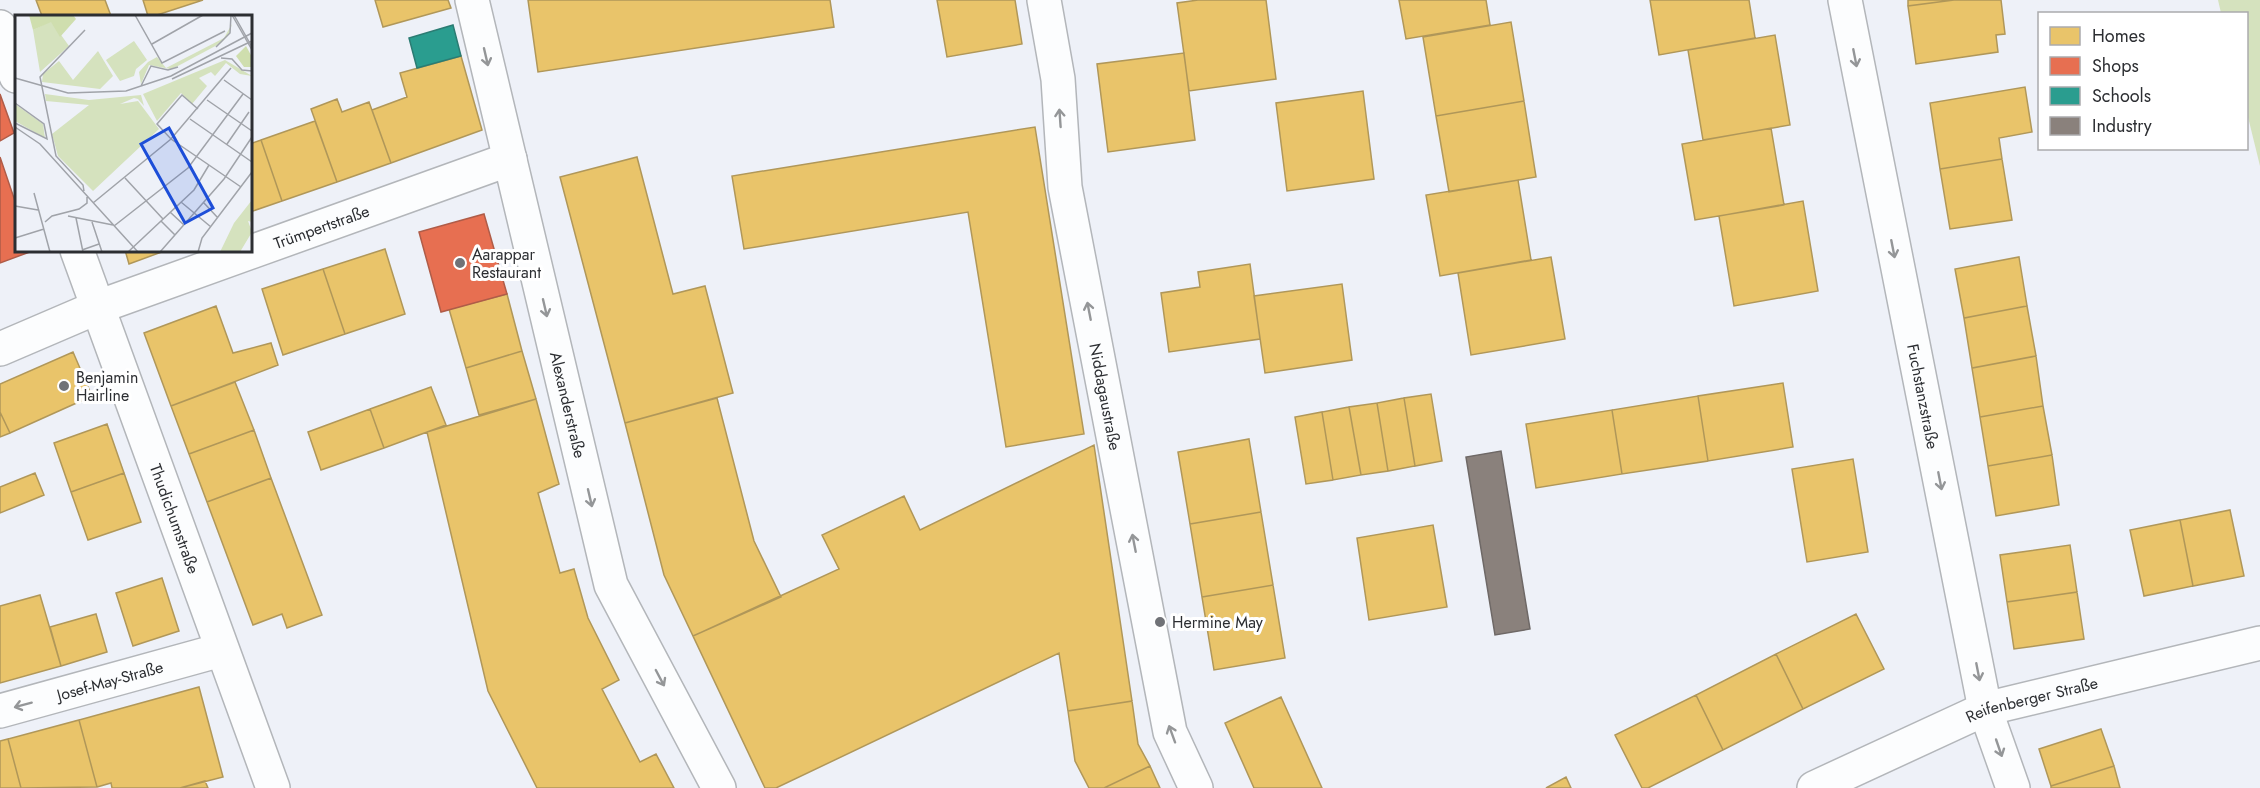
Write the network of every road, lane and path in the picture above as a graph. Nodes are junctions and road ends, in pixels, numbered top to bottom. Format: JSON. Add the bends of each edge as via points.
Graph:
{"nodes":[{"id":1,"x":472,"y":0,"type":"edge"},
{"id":2,"x":1044,"y":0,"type":"edge"},
{"id":3,"x":1845,"y":0,"type":"edge"},
{"id":4,"x":0,"y":27,"type":"edge"},
{"id":5,"x":15,"y":73,"type":"edge"},
{"id":6,"x":510,"y":159,"type":"junction"},
{"id":7,"x":78,"y":252,"type":"edge"},
{"id":8,"x":251,"y":252,"type":"edge"},
{"id":9,"x":252,"y":252,"type":"edge"},
{"id":10,"x":98,"y":307,"type":"junction"},
{"id":11,"x":0,"y":349,"type":"edge"},
{"id":12,"x":2260,"y":643,"type":"edge"},
{"id":13,"x":221,"y":650,"type":"junction"},
{"id":14,"x":1985,"y":709,"type":"junction"},
{"id":15,"x":0,"y":711,"type":"edge"},
{"id":16,"x":273,"y":788,"type":"edge"},
{"id":17,"x":719,"y":788,"type":"edge"},
{"id":18,"x":1196,"y":788,"type":"edge"},
{"id":19,"x":1814,"y":788,"type":"edge"},
{"id":20,"x":2013,"y":788,"type":"edge"}],
"edges":[{"from":1,"to":6,"type":"street","name":"Alexanderstraße","one_way":true},
{"from":18,"to":2,"type":"street","name":"Niddagaustraße","one_way":true,"via":[[1170,732],[1067,199],[1058,79]]},
{"from":3,"to":14,"type":"street","name":"Fuchstanzstraße","one_way":true},
{"from":4,"to":5,"type":"street"},
{"from":6,"to":9,"type":"street","name":"Trümpertstraße"},
{"from":6,"to":17,"type":"street","name":"Alexanderstraße","one_way":true,"via":[[611,585]]},
{"from":7,"to":10,"type":"street","name":"Thudichumstraße"},
{"from":8,"to":10,"type":"street","name":"Trümpertstraße"},
{"from":10,"to":11,"type":"street","name":"Trümpertstraße"},
{"from":10,"to":13,"type":"street","name":"Thudichumstraße"},
{"from":12,"to":14,"type":"street","name":"Reifenberger Straße"},
{"from":13,"to":15,"type":"street","name":"Josef-May-Straße","one_way":true},
{"from":13,"to":16,"type":"street","name":"Thudichumstraße"},
{"from":14,"to":19,"type":"street","name":"Reifenberger Straße"},
{"from":14,"to":20,"type":"street","name":"Fuchstanzstraße","one_way":true}]}
